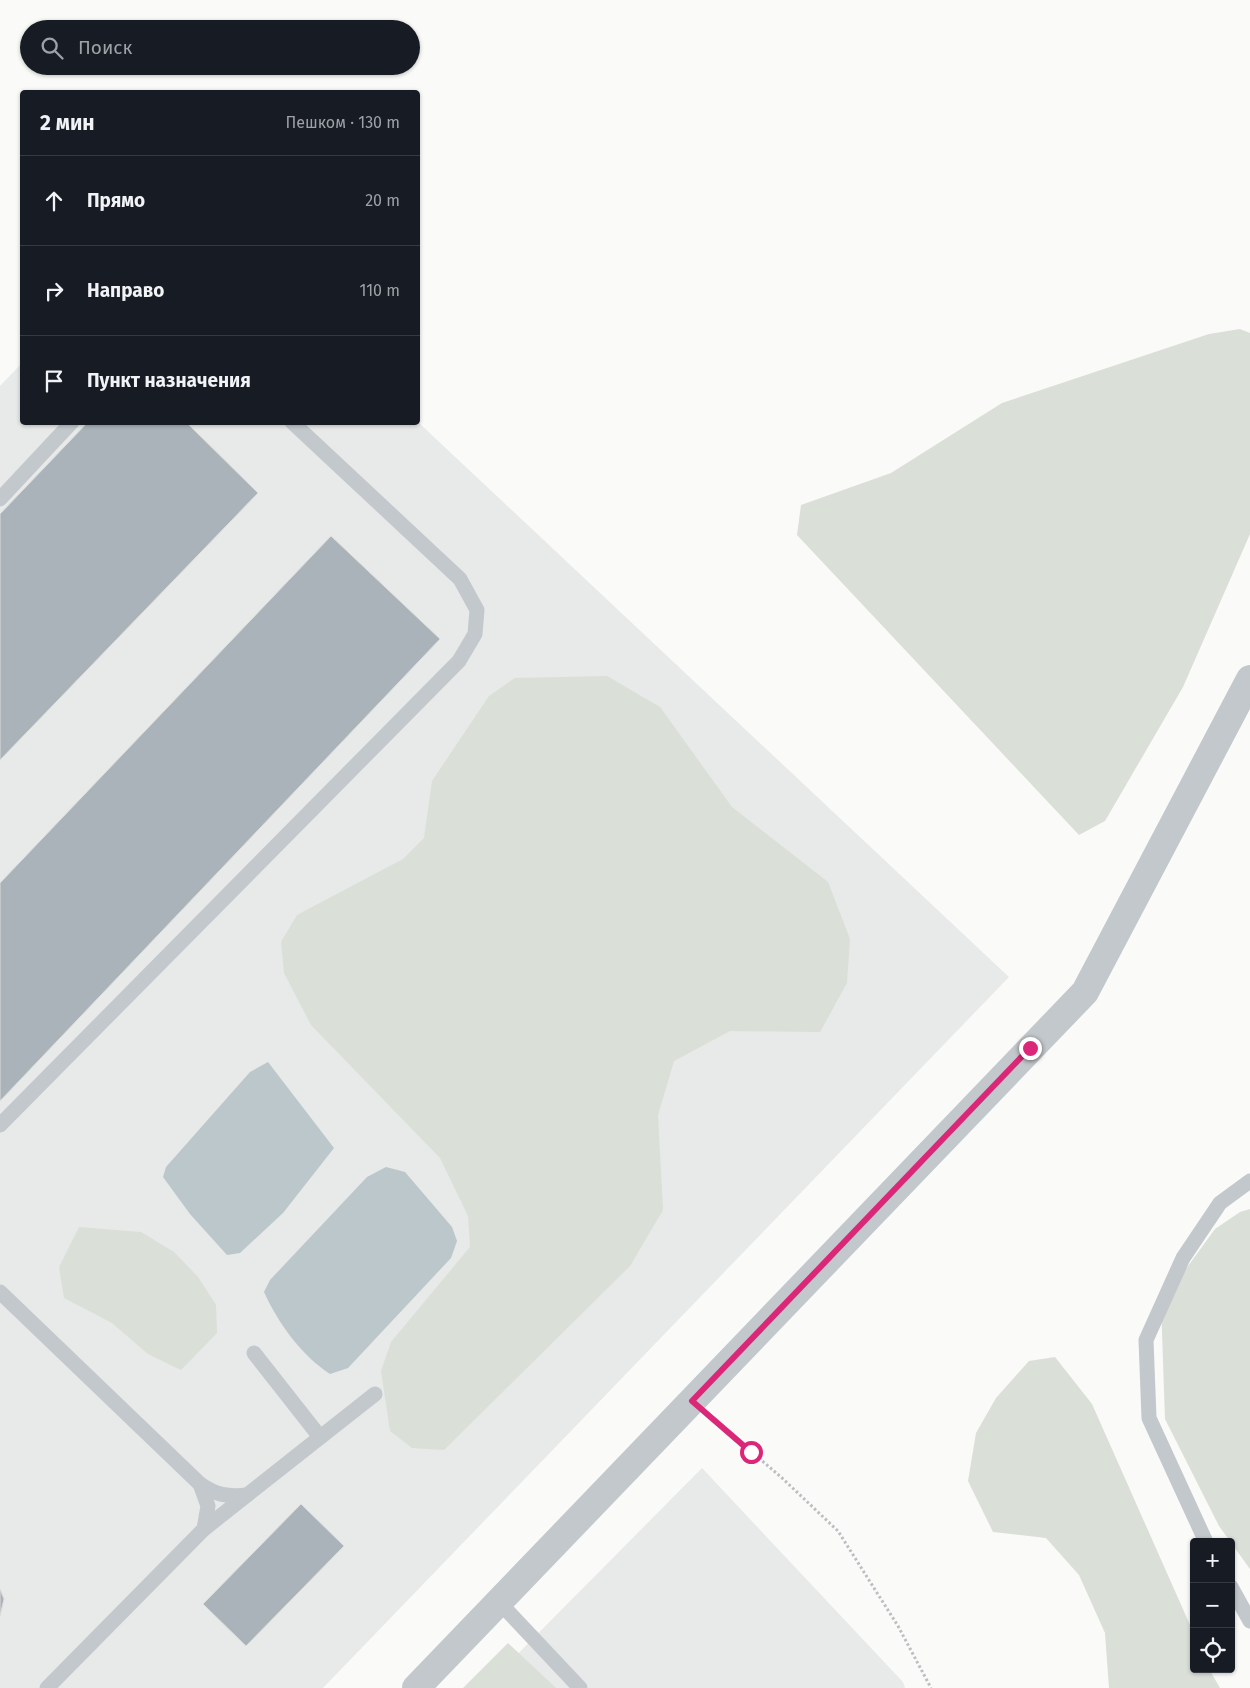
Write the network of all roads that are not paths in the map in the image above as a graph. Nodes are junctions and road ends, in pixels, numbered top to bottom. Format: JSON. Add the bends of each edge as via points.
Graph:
{"nodes":[{"id":1,"x":69,"y":425,"type":"edge"},
{"id":2,"x":295,"y":425,"type":"edge"},
{"id":3,"x":0,"y":499,"type":"edge"},
{"id":4,"x":1250,"y":679,"type":"edge"},
{"id":5,"x":0,"y":1125,"type":"edge"},
{"id":6,"x":1250,"y":1181,"type":"edge"},
{"id":7,"x":0,"y":1292,"type":"edge"},
{"id":8,"x":254,"y":1353,"type":"dead end"},
{"id":9,"x":374,"y":1394,"type":"dead end"},
{"id":10,"x":320,"y":1437,"type":"junction"},
{"id":11,"x":200,"y":1484,"type":"junction"},
{"id":12,"x":247,"y":1495,"type":"junction"},
{"id":13,"x":204,"y":1529,"type":"junction"},
{"id":14,"x":1204,"y":1538,"type":"edge"},
{"id":15,"x":1235,"y":1594,"type":"edge"},
{"id":16,"x":499,"y":1602,"type":"junction"},
{"id":17,"x":1250,"y":1621,"type":"edge"},
{"id":18,"x":47,"y":1688,"type":"edge"},
{"id":19,"x":416,"y":1688,"type":"edge"},
{"id":20,"x":580,"y":1688,"type":"edge"}],
"edges":[{"from":1,"to":3,"type":"lane"},
{"from":2,"to":5,"type":"lane","via":[[460,579],[477,610],[475,634],[458,661]]},
{"from":4,"to":16,"type":"street","via":[[1085,992]]},
{"from":6,"to":14,"type":"lane","via":[[1220,1204],[1183,1258],[1146,1340],[1149,1418]]},
{"from":7,"to":11,"type":"lane"},
{"from":8,"to":10,"type":"lane"},
{"from":9,"to":10,"type":"lane"},
{"from":10,"to":12,"type":"lane"},
{"from":11,"to":12,"type":"lane","via":[[213,1493],[228,1497]]},
{"from":11,"to":13,"type":"lane","via":[[208,1506]]},
{"from":12,"to":13,"type":"lane"},
{"from":13,"to":18,"type":"lane"},
{"from":15,"to":17,"type":"lane"},
{"from":16,"to":19,"type":"street"},
{"from":16,"to":20,"type":"lane"}]}
